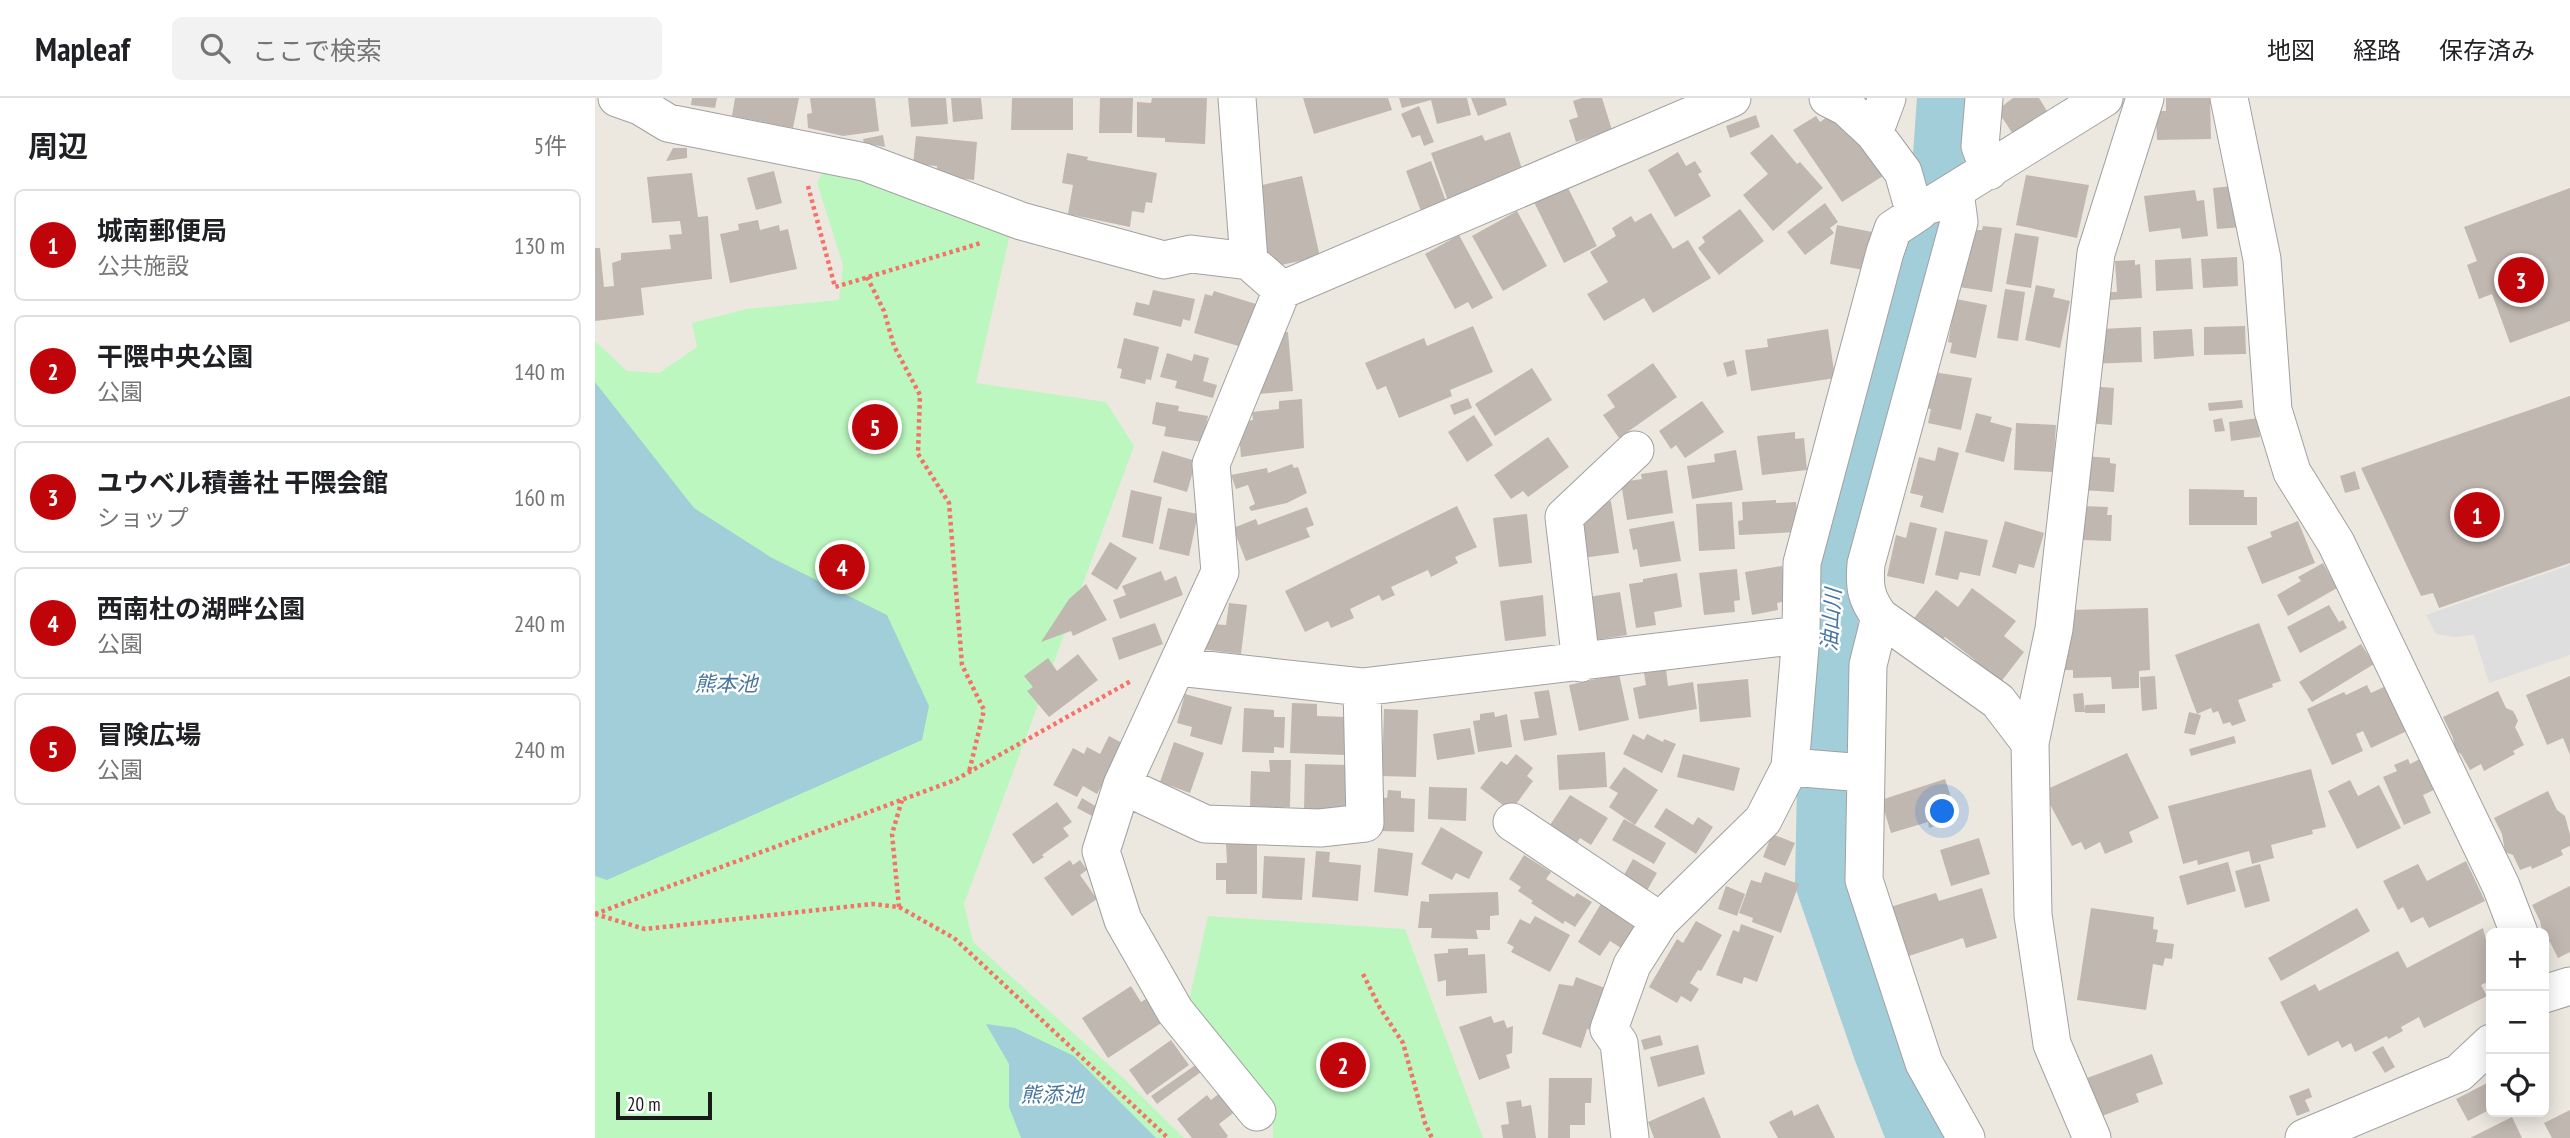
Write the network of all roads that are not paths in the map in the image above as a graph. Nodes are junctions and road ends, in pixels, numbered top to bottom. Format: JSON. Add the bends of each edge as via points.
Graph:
{"nodes":[{"id":1,"x":617,"y":98,"type":"edge"},
{"id":2,"x":1237,"y":98,"type":"edge"},
{"id":3,"x":1732,"y":98,"type":"edge"},
{"id":4,"x":1828,"y":98,"type":"edge"},
{"id":5,"x":1887,"y":98,"type":"edge"},
{"id":6,"x":1983,"y":98,"type":"edge"},
{"id":7,"x":2104,"y":98,"type":"edge"},
{"id":8,"x":2145,"y":98,"type":"edge"},
{"id":9,"x":2229,"y":98,"type":"edge"},
{"id":10,"x":669,"y":110,"type":"edge"},
{"id":11,"x":1874,"y":133,"type":"junction"},
{"id":12,"x":1989,"y":171,"type":"junction"},
{"id":13,"x":1955,"y":192,"type":"junction"},
{"id":14,"x":1920,"y":211,"type":"junction"},
{"id":15,"x":1249,"y":261,"type":"junction"},
{"id":16,"x":1282,"y":290,"type":"junction"},
{"id":17,"x":1635,"y":450,"type":"dead end"},
{"id":18,"x":1880,"y":617,"type":"junction"},
{"id":19,"x":1801,"y":635,"type":"junction"},
{"id":20,"x":1581,"y":663,"type":"junction"},
{"id":21,"x":1178,"y":667,"type":"junction"},
{"id":22,"x":1362,"y":687,"type":"junction"},
{"id":23,"x":2030,"y":743,"type":"junction"},
{"id":24,"x":1790,"y":767,"type":"junction"},
{"id":25,"x":1864,"y":773,"type":"junction"},
{"id":26,"x":1122,"y":785,"type":"junction"},
{"id":27,"x":1512,"y":822,"type":"dead end"},
{"id":28,"x":1660,"y":921,"type":"junction"},
{"id":29,"x":2517,"y":928,"type":"edge"},
{"id":30,"x":2570,"y":986,"type":"edge"},
{"id":31,"x":2549,"y":992,"type":"edge"},
{"id":32,"x":1609,"y":1029,"type":"junction"},
{"id":33,"x":2486,"y":1047,"type":"edge"},
{"id":34,"x":1257,"y":1112,"type":"dead end"},
{"id":35,"x":1606,"y":1138,"type":"edge"},
{"id":36,"x":1630,"y":1138,"type":"edge"},
{"id":37,"x":1966,"y":1138,"type":"edge"},
{"id":38,"x":2092,"y":1138,"type":"edge"},
{"id":39,"x":2304,"y":1138,"type":"edge"}],
"edges":[{"from":1,"to":10,"type":"street"},
{"from":2,"to":15,"type":"street"},
{"from":3,"to":16,"type":"street"},
{"from":4,"to":11,"type":"street","via":[[1846,107]]},
{"from":5,"to":11,"type":"street"},
{"from":6,"to":12,"type":"street","via":[[1980,146]]},
{"from":7,"to":12,"type":"street"},
{"from":8,"to":23,"type":"street","via":[[2096,253],[2054,628]]},
{"from":9,"to":29,"type":"street","via":[[2262,259],[2273,410],[2292,472],[2336,543]]},
{"from":10,"to":15,"type":"street","via":[[799,150],[864,162],[1001,214],[1164,260],[1191,254]]},
{"from":11,"to":14,"type":"street","via":[[1903,172],[1911,200]]},
{"from":12,"to":13,"type":"street"},
{"from":13,"to":14,"type":"street"},
{"from":13,"to":18,"type":"street","via":[[1959,222],[1866,564],[1864,587]]},
{"from":14,"to":19,"type":"street","via":[[1893,229],[1885,252],[1802,563]]},
{"from":15,"to":16,"type":"street"},
{"from":16,"to":21,"type":"street","via":[[1211,464],[1220,572]]},
{"from":17,"to":20,"type":"street","via":[[1564,517]]},
{"from":18,"to":23,"type":"street","via":[[1998,701]]},
{"from":18,"to":25,"type":"street","via":[[1868,666]]},
{"from":19,"to":20,"type":"street"},
{"from":19,"to":24,"type":"street"},
{"from":20,"to":22,"type":"street"},
{"from":21,"to":22,"type":"street"},
{"from":21,"to":26,"type":"street"},
{"from":22,"to":26,"type":"street","via":[[1365,822],[1320,828],[1205,824]]},
{"from":23,"to":38,"type":"street","via":[[2033,915],[2052,1044]]},
{"from":24,"to":25,"type":"street"},
{"from":24,"to":28,"type":"street","via":[[1763,820]]},
{"from":25,"to":37,"type":"street","via":[[1864,880],[1924,1063]]},
{"from":26,"to":34,"type":"street","via":[[1101,851],[1123,920],[1175,1011]]},
{"from":27,"to":28,"type":"street"},
{"from":28,"to":32,"type":"street","via":[[1632,965]]},
{"from":30,"to":31,"type":"street"},
{"from":32,"to":35,"type":"street","via":[[1603,1092]]},
{"from":32,"to":36,"type":"street","via":[[1619,1043]]},
{"from":33,"to":39,"type":"street","via":[[2459,1073]]}]}
